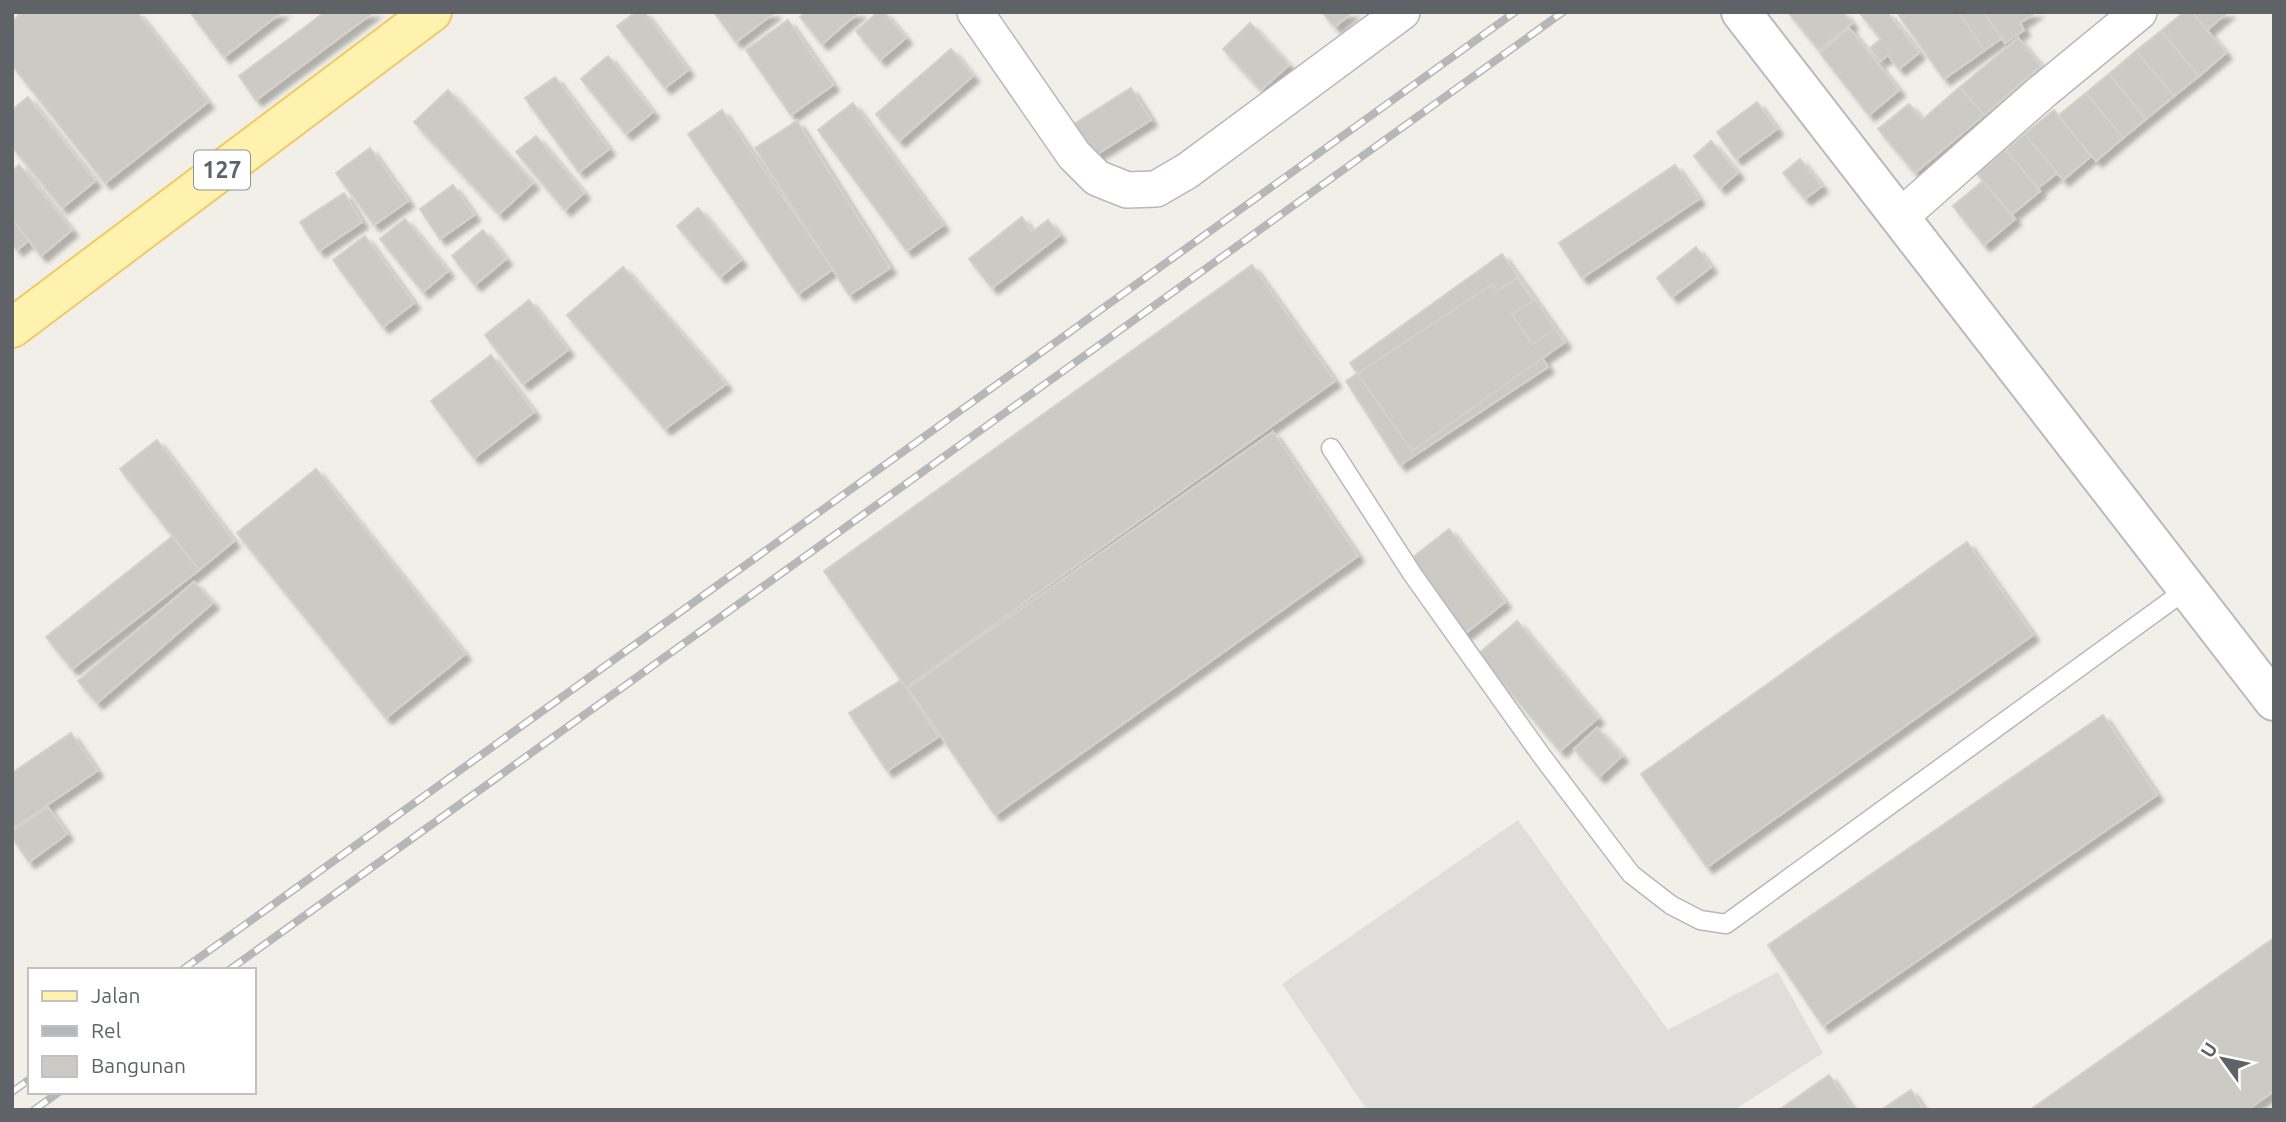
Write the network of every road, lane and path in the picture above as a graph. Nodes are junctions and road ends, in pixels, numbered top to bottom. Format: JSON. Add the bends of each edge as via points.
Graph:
{"nodes":[{"id":1,"x":432,"y":12,"type":"edge"},
{"id":2,"x":975,"y":12,"type":"edge"},
{"id":3,"x":1402,"y":12,"type":"edge"},
{"id":4,"x":1741,"y":12,"type":"edge"},
{"id":5,"x":2139,"y":12,"type":"edge"},
{"id":6,"x":1900,"y":217,"type":"junction"},
{"id":7,"x":12,"y":328,"type":"edge"},
{"id":8,"x":1331,"y":448,"type":"dead end"},
{"id":9,"x":2187,"y":589,"type":"junction"},
{"id":10,"x":2274,"y":701,"type":"edge"}],
"edges":[{"from":1,"to":7,"type":"main road","number":"127"},
{"from":2,"to":3,"type":"street","via":[[1074,155],[1097,177],[1127,190],[1156,189],[1186,171]]},
{"from":4,"to":6,"type":"main road"},
{"from":5,"to":6,"type":"street"},
{"from":6,"to":9,"type":"main road"},
{"from":8,"to":9,"type":"lane","via":[[1413,575],[1631,874],[1671,905],[1700,920],[1726,924]]},
{"from":9,"to":10,"type":"main road"}]}
